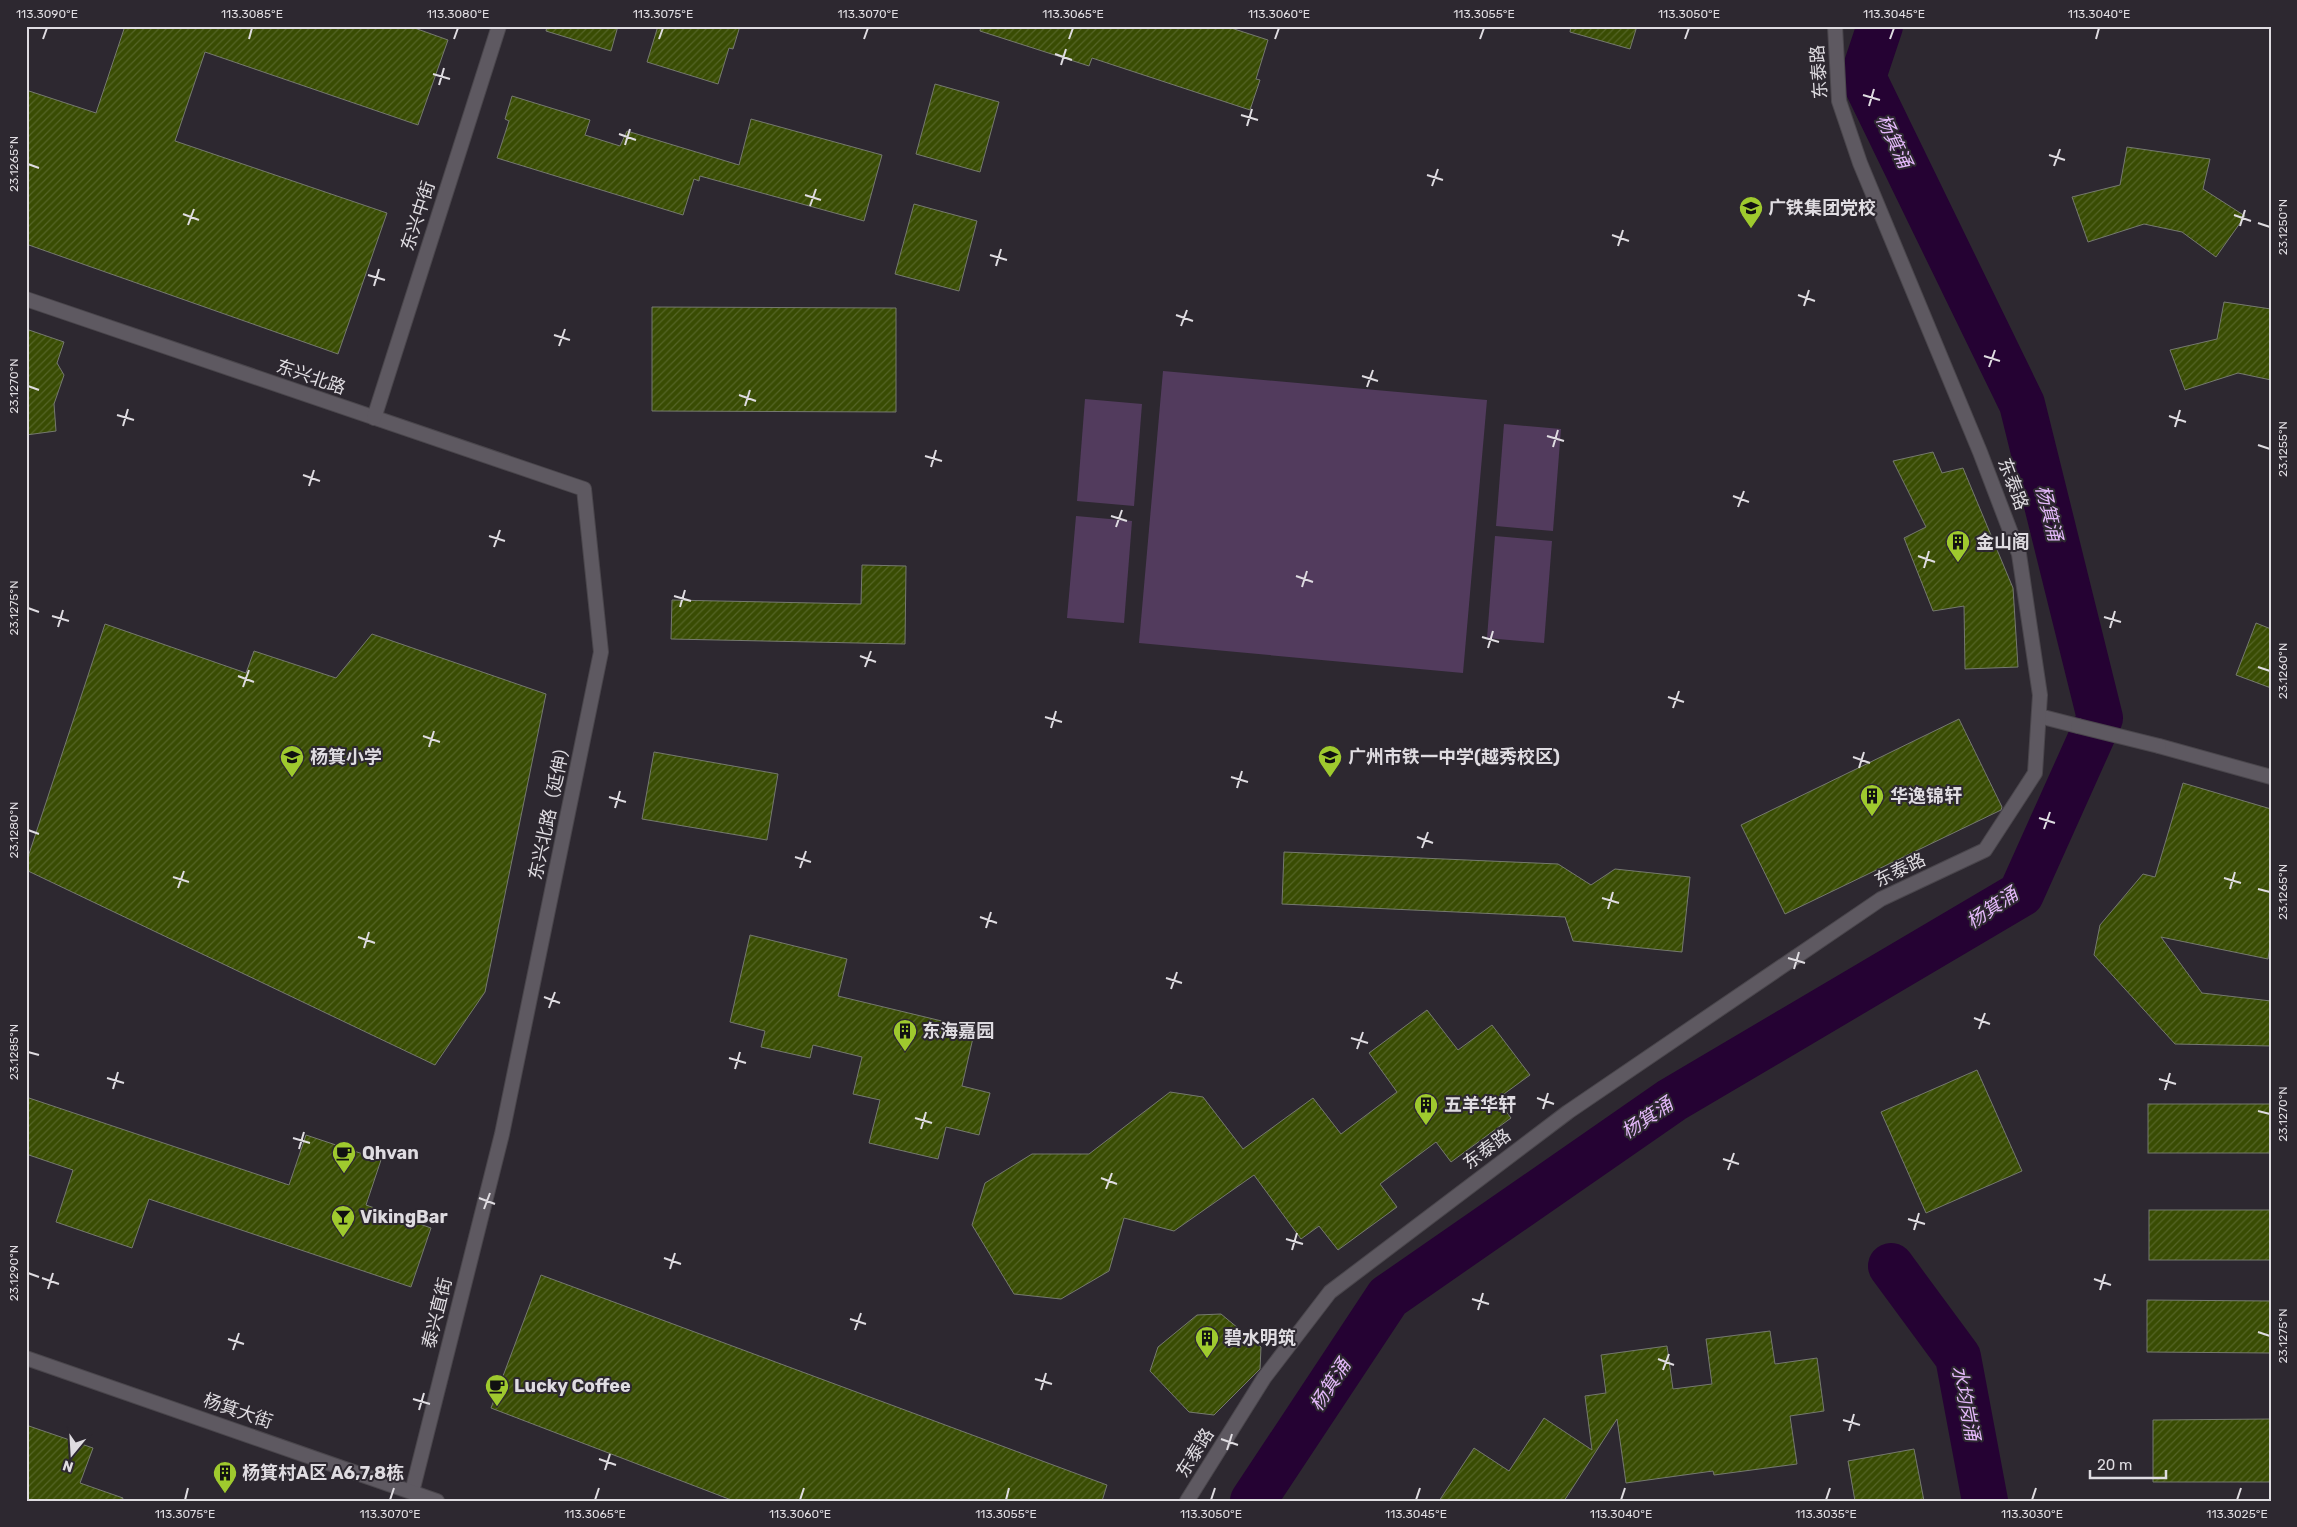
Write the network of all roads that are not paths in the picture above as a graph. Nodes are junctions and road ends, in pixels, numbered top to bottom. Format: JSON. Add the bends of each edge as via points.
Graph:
{"nodes":[{"id":1,"x":498,"y":26,"type":"edge"},
{"id":2,"x":1835,"y":26,"type":"edge"},
{"id":3,"x":26,"y":299,"type":"edge"},
{"id":4,"x":374,"y":418,"type":"junction"},
{"id":5,"x":584,"y":489,"type":"joint"},
{"id":6,"x":2039,"y":716,"type":"junction"},
{"id":7,"x":2271,"y":777,"type":"edge"},
{"id":8,"x":502,"y":1134,"type":"joint"},
{"id":9,"x":26,"y":1358,"type":"edge"},
{"id":10,"x":410,"y":1496,"type":"edge"},
{"id":11,"x":436,"y":1501,"type":"edge"},
{"id":12,"x":1187,"y":1501,"type":"edge"}],
"edges":[{"from":1,"to":4,"type":"street","name":"东兴中街"},
{"from":2,"to":6,"type":"street","name":"东泰路","via":[[1839,101],[1886,227],[2020,554],[2040,694]]},
{"from":3,"to":4,"type":"street","name":"东兴北路"},
{"from":4,"to":5,"type":"street","name":"东兴北路"},
{"from":5,"to":8,"type":"street","name":"东兴北路（延伸）","via":[[601,652]]},
{"from":6,"to":7,"type":"street","bridge":true},
{"from":6,"to":12,"type":"street","name":"东泰路","via":[[2034,773],[1985,850],[1881,899],[1568,1112],[1330,1292],[1264,1378]]},
{"from":8,"to":10,"type":"street","name":"泰兴直街"},
{"from":9,"to":10,"type":"street","name":"杨箕大街"},
{"from":10,"to":11,"type":"street","name":"杨箕大街"}]}
